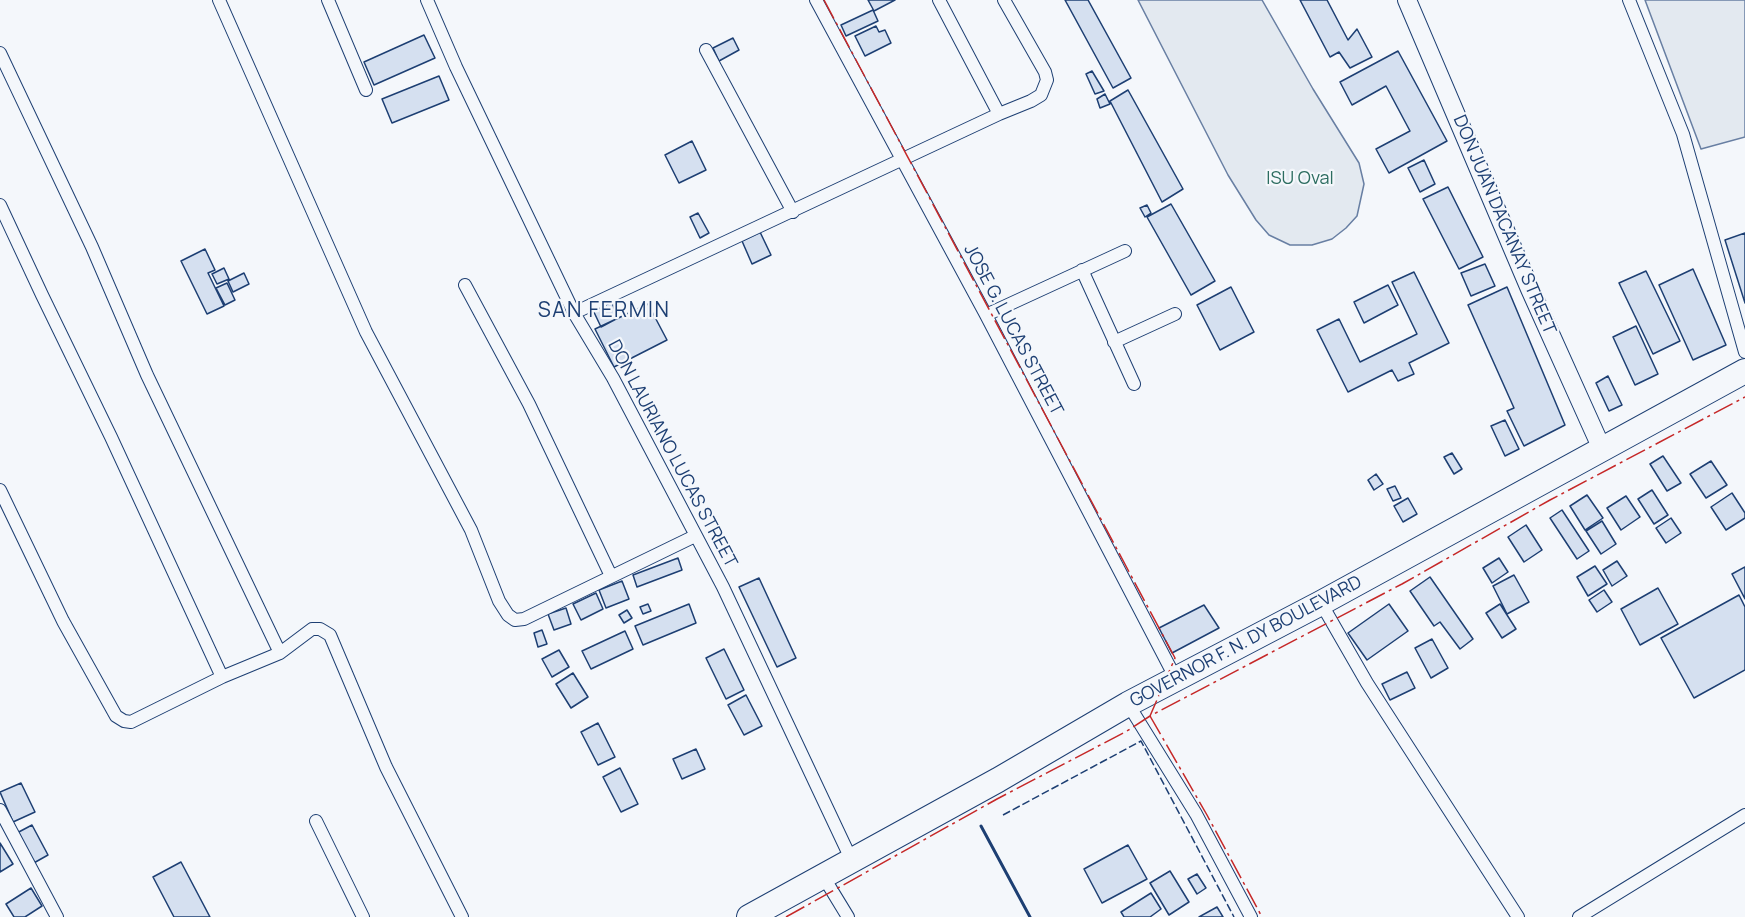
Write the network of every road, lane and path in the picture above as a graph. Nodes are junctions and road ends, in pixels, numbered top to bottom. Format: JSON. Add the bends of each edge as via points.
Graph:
{"nodes":[{"id":1,"x":219,"y":0,"type":"edge"},
{"id":2,"x":328,"y":0,"type":"edge"},
{"id":3,"x":427,"y":0,"type":"edge"},
{"id":4,"x":816,"y":0,"type":"edge"},
{"id":5,"x":939,"y":0,"type":"edge"},
{"id":6,"x":1004,"y":0,"type":"edge"},
{"id":7,"x":1407,"y":0,"type":"edge"},
{"id":8,"x":1629,"y":0,"type":"edge"},
{"id":9,"x":706,"y":50,"type":"dead end"},
{"id":10,"x":0,"y":53,"type":"edge"},
{"id":11,"x":366,"y":90,"type":"dead end"},
{"id":12,"x":999,"y":114,"type":"junction"},
{"id":13,"x":901,"y":161,"type":"junction"},
{"id":14,"x":0,"y":205,"type":"edge"},
{"id":15,"x":793,"y":212,"type":"junction"},
{"id":16,"x":1125,"y":251,"type":"dead end"},
{"id":17,"x":1082,"y":270,"type":"junction"},
{"id":18,"x":465,"y":285,"type":"dead end"},
{"id":19,"x":574,"y":313,"type":"junction"},
{"id":20,"x":1175,"y":314,"type":"dead end"},
{"id":21,"x":986,"y":315,"type":"junction"},
{"id":22,"x":1114,"y":342,"type":"junction"},
{"id":23,"x":1745,"y":352,"type":"edge"},
{"id":24,"x":1745,"y":371,"type":"edge"},
{"id":25,"x":1134,"y":384,"type":"dead end"},
{"id":26,"x":1602,"y":449,"type":"junction"},
{"id":27,"x":0,"y":490,"type":"edge"},
{"id":28,"x":694,"y":536,"type":"junction"},
{"id":29,"x":610,"y":576,"type":"junction"},
{"id":30,"x":1321,"y":603,"type":"junction"},
{"id":31,"x":280,"y":653,"type":"junction"},
{"id":32,"x":222,"y":677,"type":"junction"},
{"id":33,"x":1176,"y":679,"type":"junction"},
{"id":34,"x":1128,"y":704,"type":"junction"},
{"id":35,"x":0,"y":810,"type":"edge"},
{"id":36,"x":1745,"y":815,"type":"edge"},
{"id":37,"x":316,"y":821,"type":"dead end"},
{"id":38,"x":852,"y":861,"type":"junction"},
{"id":39,"x":823,"y":876,"type":"junction"},
{"id":40,"x":57,"y":917,"type":"edge"},
{"id":41,"x":363,"y":917,"type":"edge"},
{"id":42,"x":462,"y":917,"type":"edge"},
{"id":43,"x":749,"y":917,"type":"edge"},
{"id":44,"x":848,"y":917,"type":"edge"},
{"id":45,"x":1251,"y":917,"type":"edge"},
{"id":46,"x":1518,"y":917,"type":"edge"},
{"id":47,"x":1579,"y":917,"type":"edge"}],
"edges":[{"from":1,"to":29,"type":"street","via":[[366,332],[471,530],[508,615],[515,620],[524,619]]},
{"from":2,"to":11,"type":"street"},
{"from":3,"to":19,"type":"street","name":"DON LAURIANO LUCAS STREET"},
{"from":4,"to":13,"type":"street","name":"JOSE G. LUCAS STREET"},
{"from":5,"to":12,"type":"street"},
{"from":6,"to":12,"type":"street","via":[[1047,80],[1041,95]]},
{"from":7,"to":26,"type":"street","name":"DON JUAN DACANAY STREET"},
{"from":8,"to":23,"type":"street","via":[[1676,114]]},
{"from":9,"to":15,"type":"street"},
{"from":10,"to":31,"type":"street"},
{"from":12,"to":13,"type":"street"},
{"from":13,"to":15,"type":"street"},
{"from":13,"to":21,"type":"street","name":"JOSE G. LUCAS STREET"},
{"from":14,"to":32,"type":"street"},
{"from":15,"to":19,"type":"street"},
{"from":16,"to":17,"type":"street"},
{"from":17,"to":21,"type":"street"},
{"from":17,"to":22,"type":"street"},
{"from":18,"to":29,"type":"street","via":[[529,404]]},
{"from":19,"to":28,"type":"street","name":"DON LAURIANO LUCAS STREET","via":[[614,378]]},
{"from":20,"to":22,"type":"street"},
{"from":21,"to":33,"type":"street","name":"JOSE G. LUCAS STREET"},
{"from":22,"to":25,"type":"street"},
{"from":24,"to":26,"type":"highway","name":"GOVERNOR F. N. DY BOULEVARD"},
{"from":26,"to":30,"type":"highway","name":"GOVERNOR F. N. DY BOULEVARD"},
{"from":27,"to":32,"type":"street","via":[[63,621],[116,716],[131,722]]},
{"from":28,"to":29,"type":"street"},
{"from":28,"to":38,"type":"street","name":"DON LAURIANO LUCAS STREET","via":[[723,587]]},
{"from":30,"to":33,"type":"highway","name":"GOVERNOR F. N. DY BOULEVARD"},
{"from":30,"to":46,"type":"street","via":[[1385,712]]},
{"from":31,"to":32,"type":"street"},
{"from":31,"to":42,"type":"street","via":[[312,629],[330,634],[386,767]]},
{"from":33,"to":34,"type":"highway","name":"GOVERNOR F. N. DY BOULEVARD"},
{"from":34,"to":38,"type":"highway","name":"GOVERNOR F. N. DY BOULEVARD"},
{"from":34,"to":45,"type":"street","via":[[1196,814]]},
{"from":35,"to":40,"type":"street"},
{"from":36,"to":47,"type":"street"},
{"from":37,"to":41,"type":"street"},
{"from":38,"to":39,"type":"highway","name":"GOVERNOR F. N. DY BOULEVARD"},
{"from":39,"to":43,"type":"highway","name":"GOVERNOR F. N. DY BOULEVARD"},
{"from":39,"to":44,"type":"street"}]}
